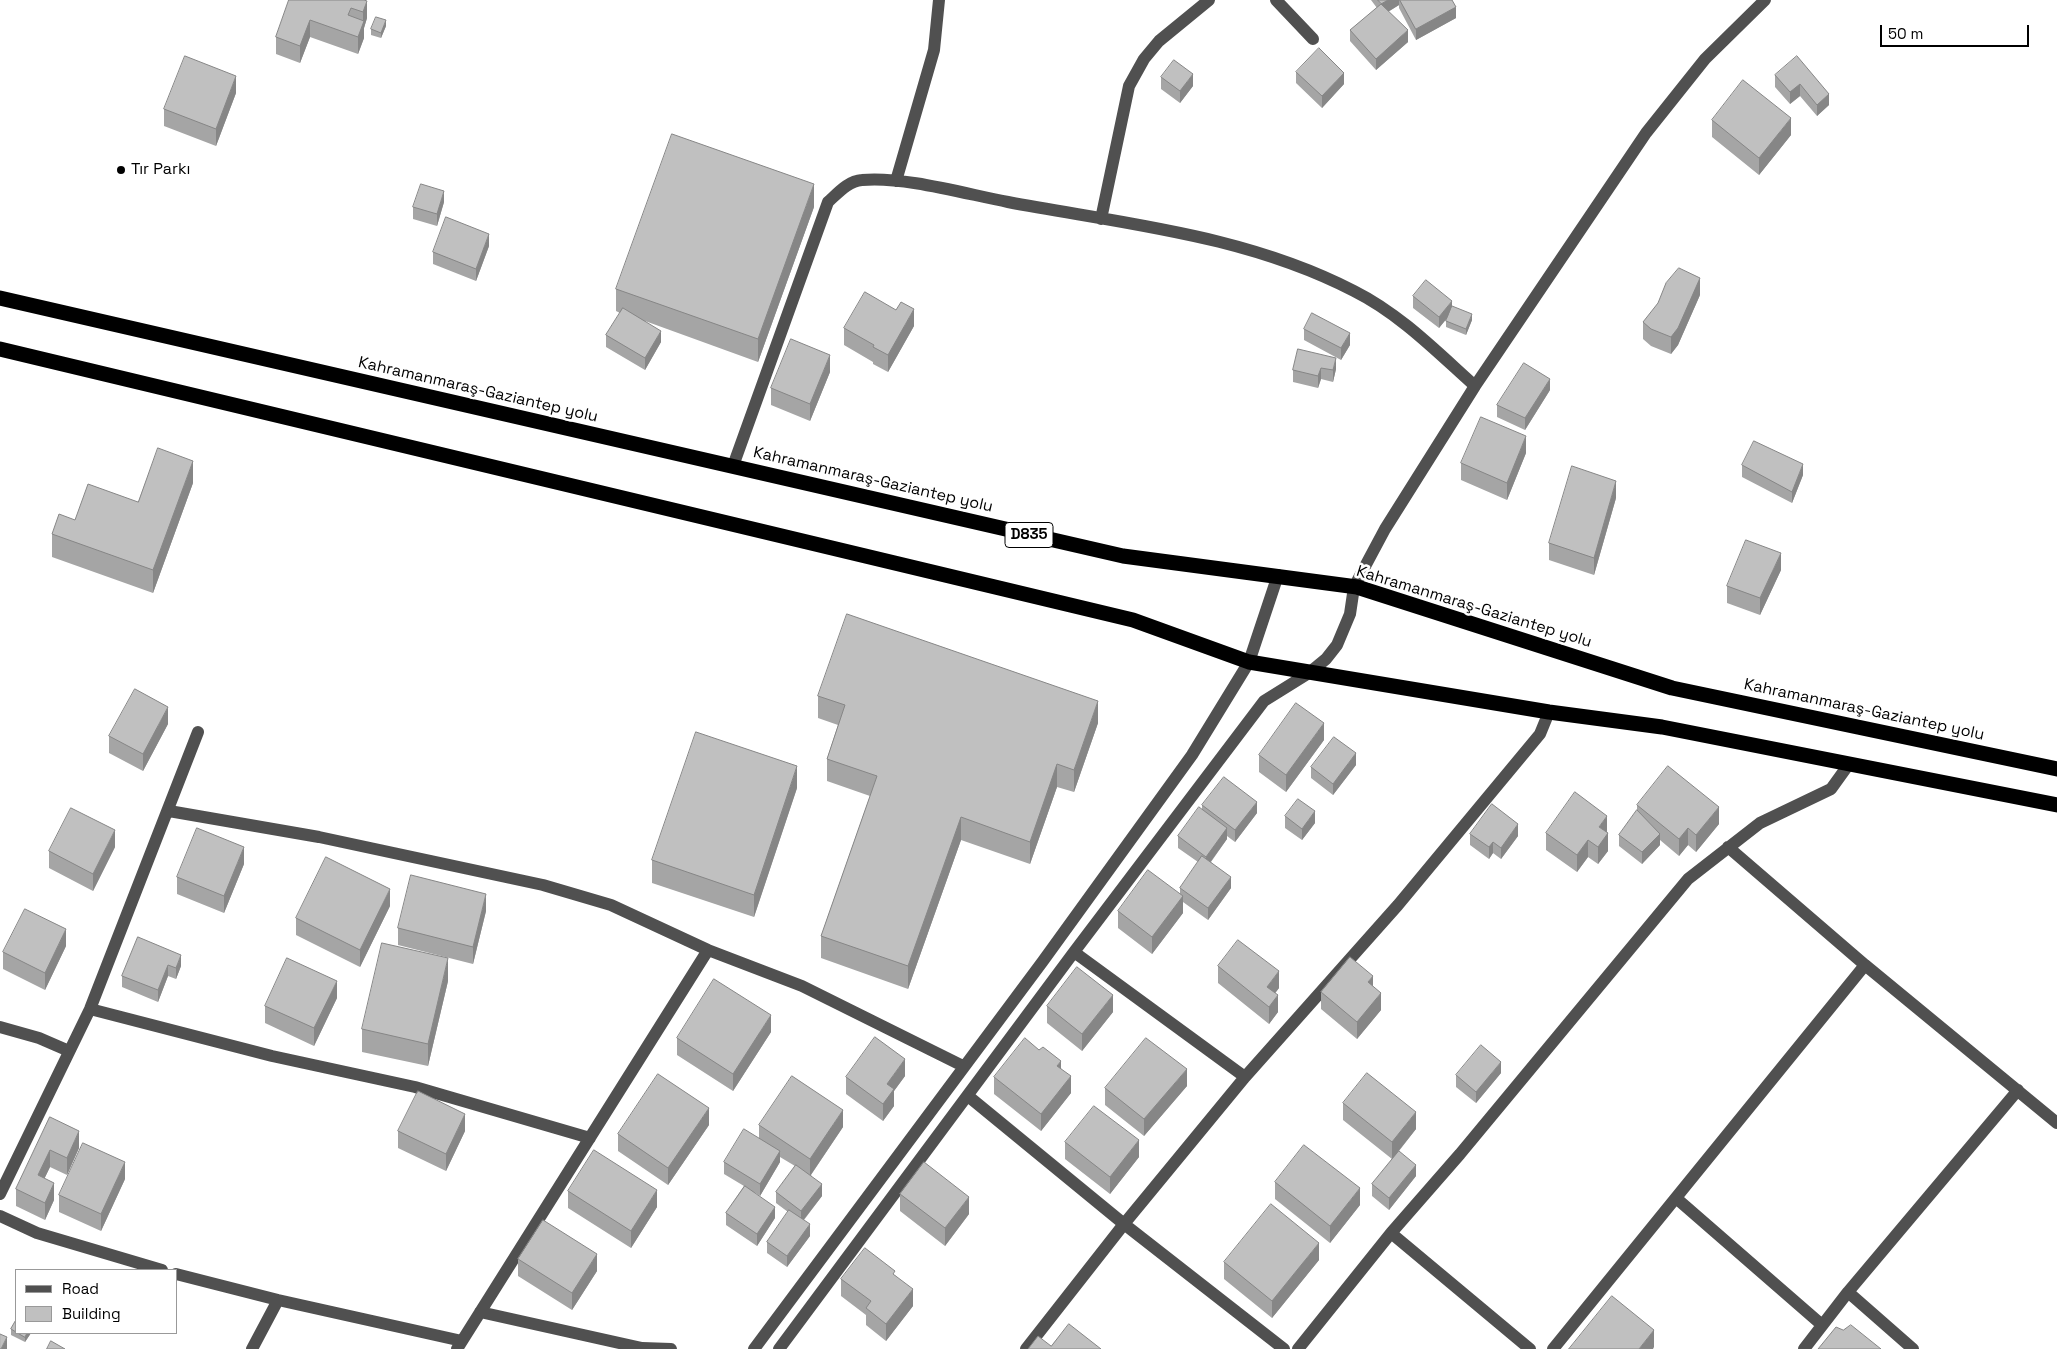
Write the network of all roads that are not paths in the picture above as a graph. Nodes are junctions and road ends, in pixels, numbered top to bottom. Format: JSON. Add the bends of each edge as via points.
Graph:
{"nodes":[{"id":1,"x":939,"y":0,"type":"edge"},
{"id":2,"x":1210,"y":0,"type":"edge"},
{"id":3,"x":1276,"y":0,"type":"edge"},
{"id":4,"x":1765,"y":0,"type":"edge"},
{"id":5,"x":1313,"y":39,"type":"dead end"},
{"id":6,"x":896,"y":181,"type":"junction"},
{"id":7,"x":1101,"y":219,"type":"junction"},
{"id":8,"x":0,"y":298,"type":"edge"},
{"id":9,"x":0,"y":349,"type":"edge"},
{"id":10,"x":1475,"y":386,"type":"junction"},
{"id":11,"x":734,"y":466,"type":"junction"},
{"id":12,"x":1278,"y":575,"type":"junction"},
{"id":13,"x":1354,"y":587,"type":"junction"},
{"id":14,"x":1249,"y":662,"type":"junction"},
{"id":15,"x":1309,"y":673,"type":"junction"},
{"id":16,"x":1549,"y":712,"type":"junction"},
{"id":17,"x":198,"y":732,"type":"dead end"},
{"id":18,"x":1849,"y":764,"type":"junction"},
{"id":19,"x":2057,"y":769,"type":"edge"},
{"id":20,"x":2057,"y":806,"type":"edge"},
{"id":21,"x":169,"y":811,"type":"junction"},
{"id":22,"x":1728,"y":847,"type":"junction"},
{"id":23,"x":1089,"y":897,"type":"junction"},
{"id":24,"x":1106,"y":911,"type":"junction"},
{"id":25,"x":708,"y":950,"type":"junction"},
{"id":26,"x":1074,"y":952,"type":"junction"},
{"id":27,"x":1865,"y":965,"type":"junction"},
{"id":28,"x":90,"y":1009,"type":"junction"},
{"id":29,"x":0,"y":1027,"type":"edge"},
{"id":30,"x":69,"y":1051,"type":"junction"},
{"id":31,"x":963,"y":1066,"type":"junction"},
{"id":32,"x":1245,"y":1077,"type":"junction"},
{"id":33,"x":2018,"y":1090,"type":"junction"},
{"id":34,"x":968,"y":1096,"type":"junction"},
{"id":35,"x":2057,"y":1123,"type":"edge"},
{"id":36,"x":590,"y":1138,"type":"junction"},
{"id":37,"x":0,"y":1194,"type":"edge"},
{"id":38,"x":1676,"y":1198,"type":"junction"},
{"id":39,"x":0,"y":1216,"type":"edge"},
{"id":40,"x":1124,"y":1224,"type":"junction"},
{"id":41,"x":1391,"y":1233,"type":"junction"},
{"id":42,"x":159,"y":1269,"type":"edge"},
{"id":43,"x":178,"y":1275,"type":"edge"},
{"id":44,"x":1848,"y":1292,"type":"junction"},
{"id":45,"x":278,"y":1300,"type":"junction"},
{"id":46,"x":480,"y":1312,"type":"junction"},
{"id":47,"x":1822,"y":1325,"type":"junction"},
{"id":48,"x":459,"y":1345,"type":"edge"},
{"id":49,"x":643,"y":1348,"type":"edge"},
{"id":50,"x":781,"y":1348,"type":"edge"},
{"id":51,"x":252,"y":1349,"type":"edge"},
{"id":52,"x":671,"y":1349,"type":"edge"},
{"id":53,"x":754,"y":1349,"type":"edge"},
{"id":54,"x":1026,"y":1349,"type":"edge"},
{"id":55,"x":1284,"y":1349,"type":"edge"},
{"id":56,"x":1298,"y":1349,"type":"edge"},
{"id":57,"x":1530,"y":1349,"type":"edge"},
{"id":58,"x":1552,"y":1349,"type":"edge"},
{"id":59,"x":1804,"y":1349,"type":"edge"},
{"id":60,"x":1912,"y":1349,"type":"edge"}],
"edges":[{"from":1,"to":6,"type":"street","via":[[934,50]]},
{"from":2,"to":7,"type":"street","via":[[1159,41],[1129,86]]},
{"from":3,"to":5,"type":"street"},
{"from":4,"to":10,"type":"street","via":[[1704,60],[1646,133]]},
{"from":6,"to":7,"type":"street"},
{"from":6,"to":11,"type":"street","via":[[860,180],[846,185],[828,202]]},
{"from":7,"to":10,"type":"street","via":[[1184,232],[1240,246],[1354,290],[1420,336]]},
{"from":8,"to":11,"type":"highway","name":"Kahramanmaraş-Gaziantep yolu","number":"D835"},
{"from":9,"to":14,"type":"highway","via":[[1132,620]]},
{"from":10,"to":13,"type":"street","via":[[1385,529]]},
{"from":11,"to":12,"type":"highway","name":"Kahramanmaraş-Gaziantep yolu","number":"D835","via":[[1123,556]]},
{"from":12,"to":13,"type":"highway","name":"Kahramanmaraş-Gaziantep yolu","number":"D835"},
{"from":12,"to":14,"type":"street"},
{"from":13,"to":15,"type":"street","via":[[1344,631],[1326,659]]},
{"from":13,"to":19,"type":"highway","name":"Kahramanmaraş-Gaziantep yolu","number":"D835","via":[[1672,688]]},
{"from":14,"to":15,"type":"highway"},
{"from":14,"to":23,"type":"street","via":[[1192,755]]},
{"from":15,"to":16,"type":"highway"},
{"from":15,"to":24,"type":"street","via":[[1264,701]]},
{"from":16,"to":18,"type":"highway","via":[[1662,727]]},
{"from":16,"to":32,"type":"street","via":[[1540,734],[1398,905]]},
{"from":17,"to":21,"type":"street"},
{"from":18,"to":20,"type":"highway"},
{"from":18,"to":22,"type":"street","via":[[1831,789],[1760,823]]},
{"from":21,"to":25,"type":"street","via":[[319,837],[543,885],[611,905]]},
{"from":21,"to":28,"type":"street"},
{"from":22,"to":27,"type":"street"},
{"from":22,"to":41,"type":"street","via":[[1688,879]]},
{"from":23,"to":24,"type":"street"},
{"from":23,"to":31,"type":"street"},
{"from":24,"to":26,"type":"street"},
{"from":25,"to":31,"type":"street","via":[[802,986]]},
{"from":25,"to":36,"type":"street"},
{"from":26,"to":32,"type":"street"},
{"from":26,"to":34,"type":"street"},
{"from":27,"to":33,"type":"street"},
{"from":27,"to":38,"type":"street"},
{"from":28,"to":30,"type":"street"},
{"from":28,"to":36,"type":"street","via":[[272,1056],[415,1087]]},
{"from":29,"to":30,"type":"street"},
{"from":30,"to":37,"type":"street"},
{"from":31,"to":53,"type":"street"},
{"from":32,"to":40,"type":"street"},
{"from":33,"to":35,"type":"street"},
{"from":33,"to":44,"type":"street"},
{"from":34,"to":40,"type":"street"},
{"from":34,"to":50,"type":"street"},
{"from":36,"to":46,"type":"street"},
{"from":38,"to":47,"type":"street"},
{"from":38,"to":58,"type":"street"},
{"from":39,"to":42,"type":"street","via":[[37,1233]]},
{"from":40,"to":54,"type":"street"},
{"from":40,"to":55,"type":"street"},
{"from":41,"to":56,"type":"street"},
{"from":41,"to":57,"type":"street"},
{"from":43,"to":45,"type":"street"},
{"from":44,"to":47,"type":"street"},
{"from":44,"to":60,"type":"street"},
{"from":45,"to":48,"type":"street"},
{"from":45,"to":51,"type":"street"},
{"from":46,"to":48,"type":"street"},
{"from":46,"to":49,"type":"street"},
{"from":47,"to":59,"type":"street"},
{"from":49,"to":52,"type":"street"}]}
